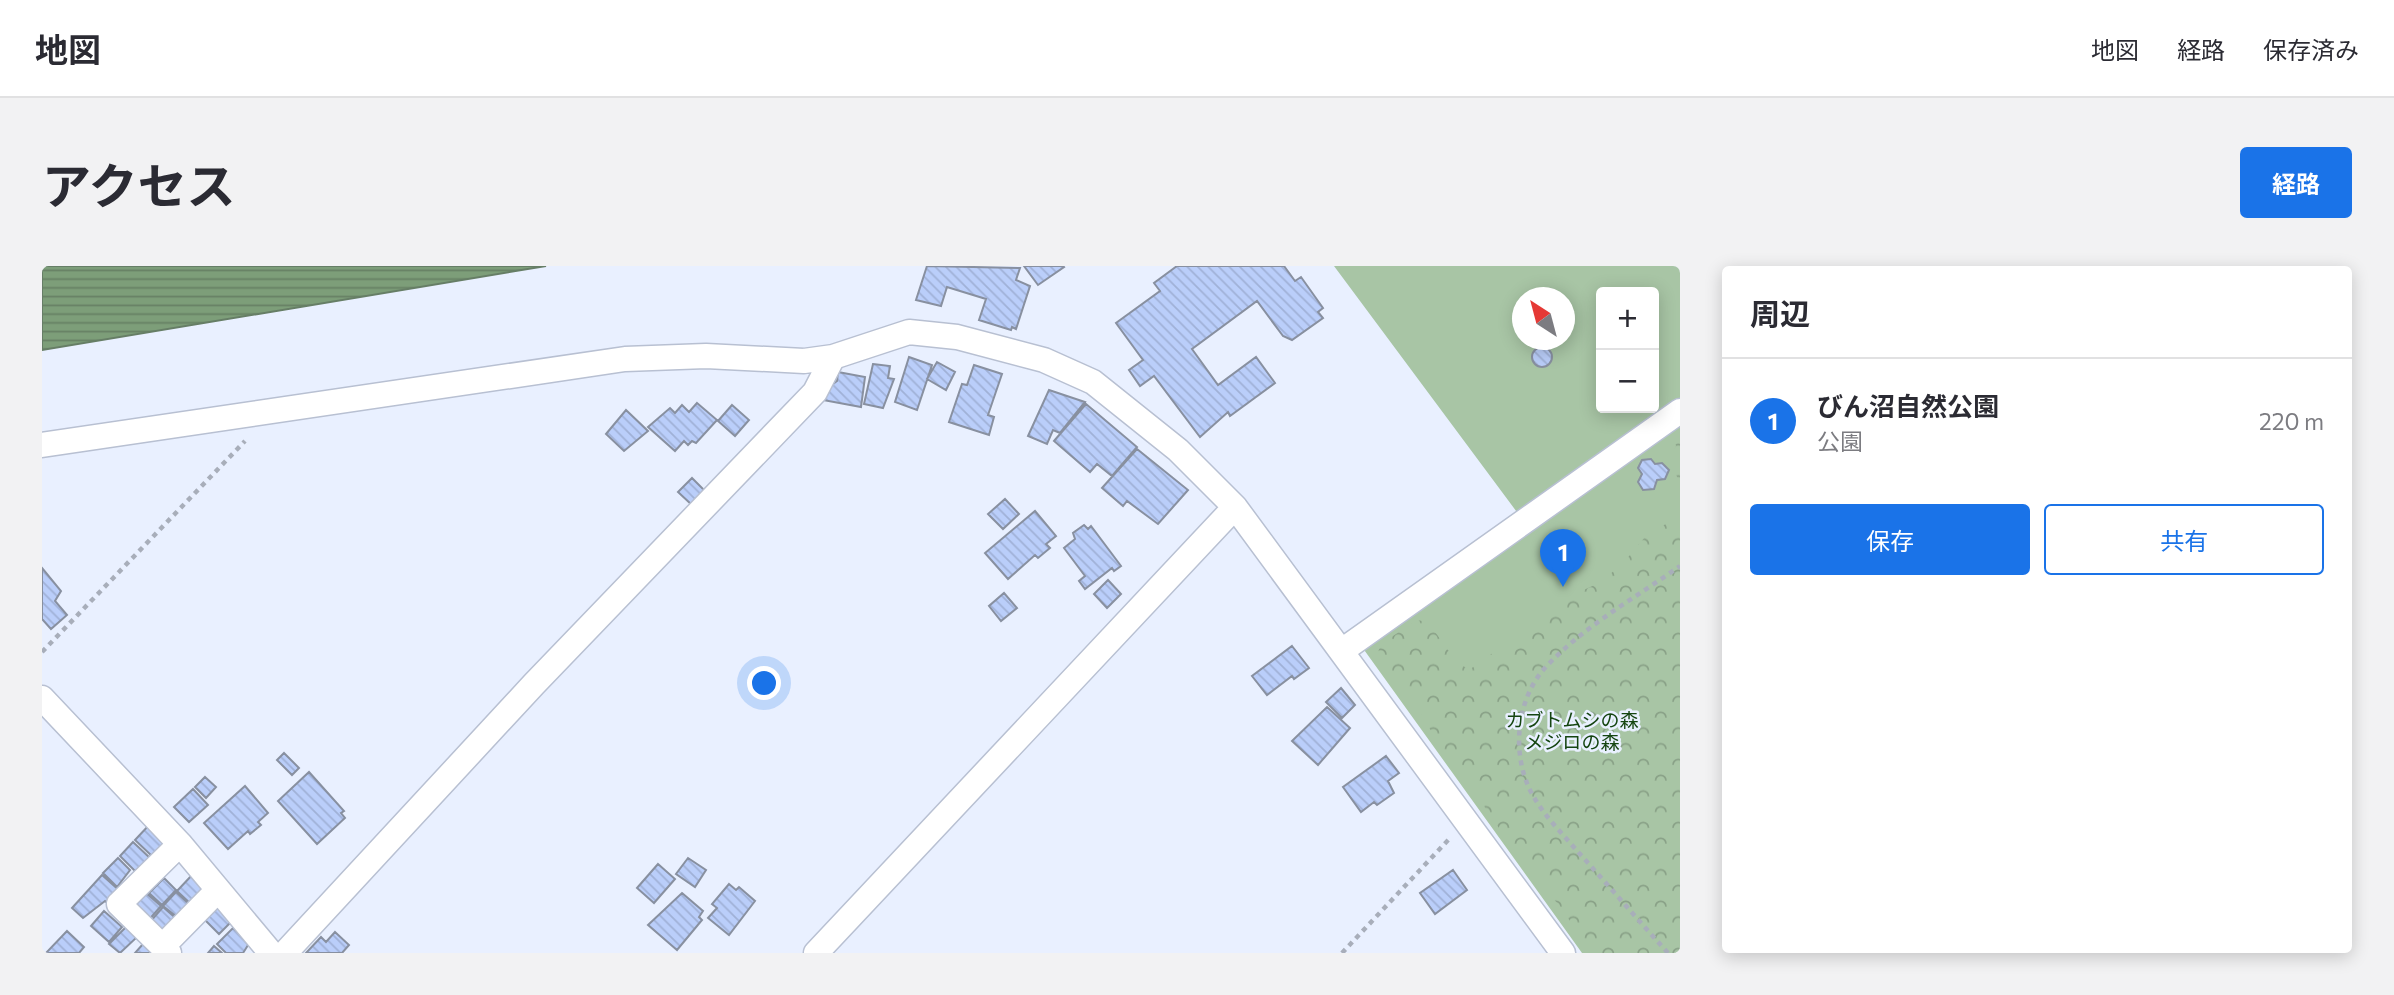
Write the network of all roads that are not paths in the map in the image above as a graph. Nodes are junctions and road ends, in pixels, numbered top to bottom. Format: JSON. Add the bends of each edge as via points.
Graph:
{"nodes":[{"id":1,"x":833,"y":357,"type":"junction"},
{"id":2,"x":1680,"y":411,"type":"edge"},
{"id":3,"x":42,"y":444,"type":"edge"},
{"id":4,"x":1235,"y":507,"type":"junction"},
{"id":5,"x":1343,"y":650,"type":"junction"},
{"id":6,"x":42,"y":698,"type":"edge"},
{"id":7,"x":180,"y":844,"type":"junction"},
{"id":8,"x":217,"y":891,"type":"junction"},
{"id":9,"x":166,"y":950,"type":"edge"},
{"id":10,"x":271,"y":953,"type":"edge"},
{"id":11,"x":285,"y":953,"type":"edge"},
{"id":12,"x":816,"y":953,"type":"edge"},
{"id":13,"x":1563,"y":953,"type":"edge"}],
"edges":[{"from":1,"to":3,"type":"street","via":[[777,362],[706,356],[625,359]]},
{"from":1,"to":4,"type":"street","via":[[909,332],[957,337],[1035,357],[1093,382],[1178,450]]},
{"from":1,"to":11,"type":"street","via":[[815,392],[543,674]]},
{"from":2,"to":5,"type":"street"},
{"from":4,"to":5,"type":"street"},
{"from":4,"to":12,"type":"street"},
{"from":5,"to":13,"type":"street"},
{"from":6,"to":7,"type":"street"},
{"from":7,"to":8,"type":"street"},
{"from":7,"to":9,"type":"street","via":[[119,904]]},
{"from":8,"to":9,"type":"street"},
{"from":8,"to":10,"type":"street"}]}
